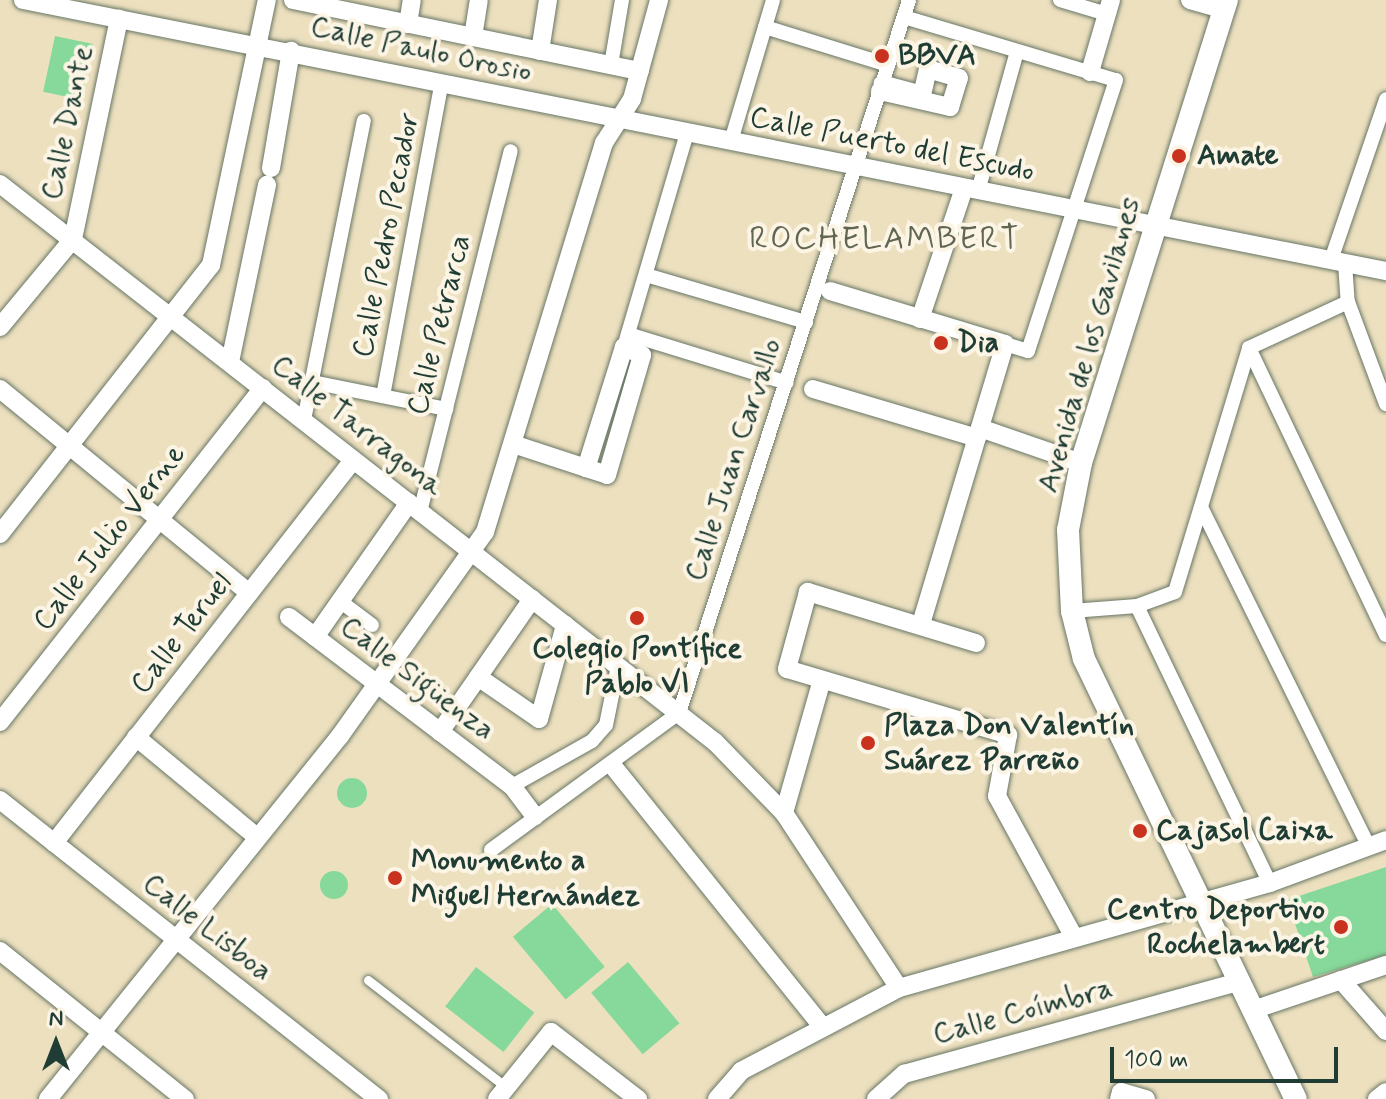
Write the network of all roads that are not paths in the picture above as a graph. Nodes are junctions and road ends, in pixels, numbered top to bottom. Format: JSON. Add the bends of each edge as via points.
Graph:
{"nodes":[{"id":1,"x":23,"y":0,"type":"edge"},
{"id":2,"x":267,"y":0,"type":"edge"},
{"id":3,"x":293,"y":0,"type":"edge"},
{"id":4,"x":412,"y":0,"type":"edge"},
{"id":5,"x":479,"y":0,"type":"edge"},
{"id":6,"x":548,"y":0,"type":"edge"},
{"id":7,"x":622,"y":0,"type":"edge"},
{"id":8,"x":659,"y":0,"type":"edge"},
{"id":9,"x":773,"y":0,"type":"edge"},
{"id":10,"x":909,"y":0,"type":"edge"},
{"id":11,"x":1060,"y":0,"type":"edge"},
{"id":12,"x":1190,"y":0,"type":"edge"},
{"id":13,"x":1226,"y":5,"type":"edge"},
{"id":14,"x":350,"y":6,"type":"edge"},
{"id":15,"x":1109,"y":7,"type":"edge"},
{"id":16,"x":904,"y":17,"type":"junction"},
{"id":17,"x":119,"y":19,"type":"junction"},
{"id":18,"x":408,"y":24,"type":"junction"},
{"id":19,"x":765,"y":27,"type":"junction"},
{"id":20,"x":473,"y":37,"type":"junction"},
{"id":21,"x":259,"y":45,"type":"junction"},
{"id":22,"x":291,"y":51,"type":"junction"},
{"id":23,"x":540,"y":51,"type":"junction"},
{"id":24,"x":1017,"y":51,"type":"junction"},
{"id":25,"x":611,"y":65,"type":"junction"},
{"id":26,"x":888,"y":65,"type":"junction"},
{"id":27,"x":640,"y":71,"type":"junction"},
{"id":28,"x":1090,"y":72,"type":"junction"},
{"id":29,"x":442,"y":82,"type":"junction"},
{"id":30,"x":1386,"y":99,"type":"edge"},
{"id":31,"x":619,"y":119,"type":"junction"},
{"id":32,"x":364,"y":121,"type":"dead end"},
{"id":33,"x":687,"y":133,"type":"junction"},
{"id":34,"x":731,"y":141,"type":"junction"},
{"id":35,"x":511,"y":151,"type":"dead end"},
{"id":36,"x":856,"y":166,"type":"junction"},
{"id":37,"x":0,"y":184,"type":"edge"},
{"id":38,"x":971,"y":189,"type":"junction"},
{"id":39,"x":1075,"y":210,"type":"junction"},
{"id":40,"x":1154,"y":226,"type":"junction"},
{"id":41,"x":73,"y":239,"type":"junction"},
{"id":42,"x":1338,"y":261,"type":"junction"},
{"id":43,"x":1386,"y":271,"type":"edge"},
{"id":44,"x":646,"y":275,"type":"junction"},
{"id":45,"x":830,"y":291,"type":"dead end"},
{"id":46,"x":1348,"y":302,"type":"junction"},
{"id":47,"x":172,"y":318,"type":"junction"},
{"id":48,"x":920,"y":319,"type":"junction"},
{"id":49,"x":806,"y":322,"type":"junction"},
{"id":50,"x":0,"y":327,"type":"edge"},
{"id":51,"x":626,"y":340,"type":"junction"},
{"id":52,"x":1005,"y":344,"type":"junction"},
{"id":53,"x":1249,"y":348,"type":"junction"},
{"id":54,"x":230,"y":362,"type":"junction"},
{"id":55,"x":312,"y":382,"type":"junction"},
{"id":56,"x":787,"y":383,"type":"junction"},
{"id":57,"x":263,"y":388,"type":"junction"},
{"id":58,"x":0,"y":389,"type":"edge"},
{"id":59,"x":813,"y":389,"type":"dead end"},
{"id":60,"x":383,"y":396,"type":"junction"},
{"id":61,"x":1386,"y":404,"type":"edge"},
{"id":62,"x":446,"y":409,"type":"junction"},
{"id":63,"x":304,"y":420,"type":"junction"},
{"id":64,"x":979,"y":433,"type":"junction"},
{"id":65,"x":513,"y":444,"type":"junction"},
{"id":66,"x":70,"y":446,"type":"junction"},
{"id":67,"x":353,"y":460,"type":"junction"},
{"id":68,"x":1081,"y":463,"type":"junction"},
{"id":69,"x":1201,"y":507,"type":"junction"},
{"id":70,"x":415,"y":508,"type":"junction"},
{"id":71,"x":160,"y":520,"type":"junction"},
{"id":72,"x":0,"y":534,"type":"edge"},
{"id":73,"x":473,"y":553,"type":"junction"},
{"id":74,"x":249,"y":593,"type":"junction"},
{"id":75,"x":532,"y":599,"type":"junction"},
{"id":76,"x":340,"y":601,"type":"junction"},
{"id":77,"x":1137,"y":606,"type":"junction"},
{"id":78,"x":1072,"y":611,"type":"junction"},
{"id":79,"x":289,"y":617,"type":"dead end"},
{"id":80,"x":921,"y":624,"type":"junction"},
{"id":81,"x":372,"y":625,"type":"dead end"},
{"id":82,"x":565,"y":625,"type":"junction"},
{"id":83,"x":1386,"y":635,"type":"edge"},
{"id":84,"x":315,"y":637,"type":"junction"},
{"id":85,"x":976,"y":643,"type":"dead end"},
{"id":86,"x":618,"y":666,"type":"junction"},
{"id":87,"x":478,"y":677,"type":"junction"},
{"id":88,"x":822,"y":680,"type":"junction"},
{"id":89,"x":378,"y":685,"type":"junction"},
{"id":90,"x":679,"y":713,"type":"junction"},
{"id":91,"x":0,"y":722,"type":"edge"},
{"id":92,"x":440,"y":732,"type":"junction"},
{"id":93,"x":136,"y":737,"type":"junction"},
{"id":94,"x":612,"y":765,"type":"junction"},
{"id":95,"x":512,"y":786,"type":"junction"},
{"id":96,"x":0,"y":800,"type":"edge"},
{"id":97,"x":784,"y":813,"type":"junction"},
{"id":98,"x":535,"y":816,"type":"junction"},
{"id":99,"x":257,"y":837,"type":"junction"},
{"id":100,"x":54,"y":843,"type":"junction"},
{"id":101,"x":1378,"y":844,"type":"edge"},
{"id":102,"x":491,"y":850,"type":"dead end"},
{"id":103,"x":1270,"y":883,"type":"junction"},
{"id":104,"x":1204,"y":900,"type":"junction"},
{"id":105,"x":1074,"y":937,"type":"junction"},
{"id":106,"x":175,"y":938,"type":"junction"},
{"id":107,"x":0,"y":951,"type":"edge"},
{"id":108,"x":1386,"y":965,"type":"edge"},
{"id":109,"x":368,"y":980,"type":"dead end"},
{"id":110,"x":1341,"y":980,"type":"junction"},
{"id":111,"x":1239,"y":982,"type":"junction"},
{"id":112,"x":899,"y":988,"type":"junction"},
{"id":113,"x":1253,"y":1010,"type":"junction"},
{"id":114,"x":820,"y":1024,"type":"junction"},
{"id":115,"x":1386,"y":1031,"type":"edge"},
{"id":116,"x":99,"y":1033,"type":"junction"},
{"id":117,"x":1386,"y":1092,"type":"edge"},
{"id":118,"x":502,"y":1093,"type":"edge"},
{"id":119,"x":48,"y":1099,"type":"edge"},
{"id":120,"x":185,"y":1099,"type":"edge"},
{"id":121,"x":379,"y":1099,"type":"edge"},
{"id":122,"x":638,"y":1099,"type":"edge"},
{"id":123,"x":717,"y":1099,"type":"edge"},
{"id":124,"x":876,"y":1099,"type":"edge"},
{"id":125,"x":1119,"y":1099,"type":"edge"},
{"id":126,"x":1146,"y":1099,"type":"edge"},
{"id":127,"x":1296,"y":1099,"type":"edge"},
{"id":128,"x":1377,"y":1099,"type":"edge"}],
"edges":[{"from":1,"to":17,"type":"street","name":"Calle Paulo Orosio"},
{"from":2,"to":21,"type":"street"},
{"from":3,"to":14,"type":"street"},
{"from":4,"to":18,"type":"street"},
{"from":5,"to":20,"type":"street"},
{"from":6,"to":23,"type":"street"},
{"from":7,"to":25,"type":"street"},
{"from":8,"to":27,"type":"street"},
{"from":9,"to":19,"type":"street"},
{"from":10,"to":16,"type":"street","name":"Calle Juan Carvallo"},
{"from":11,"to":15,"type":"street"},
{"from":12,"to":13,"type":"street"},
{"from":13,"to":40,"type":"street","name":"Avenida de los Gavilanes"},
{"from":14,"to":18,"type":"street"},
{"from":15,"to":28,"type":"street"},
{"from":16,"to":24,"type":"street"},
{"from":16,"to":26,"type":"street","name":"Calle Juan Carvallo"},
{"from":17,"to":21,"type":"street","name":"Calle Paulo Orosio"},
{"from":17,"to":41,"type":"street","name":"Calle Dante"},
{"from":18,"to":20,"type":"street"},
{"from":19,"to":26,"type":"street"},
{"from":19,"to":34,"type":"street"},
{"from":20,"to":23,"type":"street"},
{"from":21,"to":22,"type":"street","name":"Calle Paulo Orosio"},
{"from":21,"to":47,"type":"street","via":[[211,265]]},
{"from":22,"to":29,"type":"street","name":"Calle Paulo Orosio"},
{"from":22,"to":54,"type":"street"},
{"from":23,"to":25,"type":"street"},
{"from":24,"to":28,"type":"street"},
{"from":24,"to":38,"type":"street"},
{"from":25,"to":27,"type":"street"},
{"from":26,"to":36,"type":"street","name":"Calle Juan Carvallo"},
{"from":27,"to":31,"type":"street"},
{"from":28,"to":39,"type":"street","via":[[1116,80]]},
{"from":29,"to":31,"type":"street","name":"Calle Paulo Orosio"},
{"from":29,"to":60,"type":"street","name":"Calle Pedro Pecador"},
{"from":30,"to":42,"type":"street"},
{"from":31,"to":33,"type":"street","name":"Calle Puerto del Escudo"},
{"from":31,"to":65,"type":"street","via":[[604,143]]},
{"from":32,"to":55,"type":"street"},
{"from":33,"to":34,"type":"street","name":"Calle Puerto del Escudo"},
{"from":33,"to":44,"type":"street"},
{"from":34,"to":36,"type":"street","name":"Calle Puerto del Escudo"},
{"from":35,"to":62,"type":"street","name":"Calle Petrarca"},
{"from":36,"to":38,"type":"street","name":"Calle Puerto del Escudo"},
{"from":36,"to":49,"type":"street","name":"Calle Juan Carvallo"},
{"from":37,"to":41,"type":"street","name":"Calle Tarragona"},
{"from":38,"to":39,"type":"street","name":"Calle Puerto del Escudo"},
{"from":38,"to":48,"type":"street"},
{"from":39,"to":40,"type":"street","name":"Calle Puerto del Escudo"},
{"from":39,"to":52,"type":"street","via":[[1028,351]]},
{"from":40,"to":42,"type":"street","name":"Calle Puerto del Escudo"},
{"from":40,"to":68,"type":"street","name":"Avenida de los Gavilanes"},
{"from":41,"to":47,"type":"street","name":"Calle Tarragona"},
{"from":41,"to":50,"type":"street"},
{"from":42,"to":43,"type":"street","name":"Calle Puerto del Escudo"},
{"from":42,"to":46,"type":"street"},
{"from":44,"to":49,"type":"street"},
{"from":44,"to":51,"type":"street"},
{"from":45,"to":48,"type":"street"},
{"from":46,"to":53,"type":"street"},
{"from":46,"to":61,"type":"street"},
{"from":47,"to":54,"type":"street","name":"Calle Tarragona"},
{"from":47,"to":66,"type":"street"},
{"from":48,"to":52,"type":"street"},
{"from":49,"to":56,"type":"street","name":"Calle Juan Carvallo"},
{"from":51,"to":56,"type":"street"},
{"from":51,"to":65,"type":"street","via":[[642,355],[607,475]]},
{"from":52,"to":64,"type":"street"},
{"from":53,"to":69,"type":"street"},
{"from":53,"to":83,"type":"street"},
{"from":54,"to":57,"type":"street","name":"Calle Tarragona"},
{"from":55,"to":60,"type":"street"},
{"from":55,"to":63,"type":"street"},
{"from":56,"to":90,"type":"street","name":"Calle Juan Carvallo"},
{"from":57,"to":63,"type":"street","name":"Calle Tarragona"},
{"from":57,"to":71,"type":"street","name":"Calle Julio Verne"},
{"from":58,"to":66,"type":"street"},
{"from":59,"to":64,"type":"street"},
{"from":60,"to":62,"type":"street"},
{"from":62,"to":70,"type":"street","name":"Calle Petrarca"},
{"from":63,"to":67,"type":"street","name":"Calle Tarragona"},
{"from":64,"to":68,"type":"street"},
{"from":64,"to":80,"type":"street"},
{"from":65,"to":73,"type":"street"},
{"from":66,"to":71,"type":"street"},
{"from":66,"to":72,"type":"street"},
{"from":67,"to":70,"type":"street","name":"Calle Tarragona"},
{"from":67,"to":74,"type":"street","name":"Calle Teruel"},
{"from":68,"to":78,"type":"street","name":"Avenida de los Gavilanes","via":[[1068,530]]},
{"from":69,"to":77,"type":"street","via":[[1175,592]]},
{"from":69,"to":101,"type":"street"},
{"from":70,"to":73,"type":"street","name":"Calle Tarragona"},
{"from":70,"to":76,"type":"street"},
{"from":71,"to":74,"type":"street"},
{"from":71,"to":91,"type":"street","name":"Calle Julio Verne"},
{"from":73,"to":75,"type":"street","name":"Calle Tarragona"},
{"from":73,"to":89,"type":"street"},
{"from":74,"to":93,"type":"street","name":"Calle Teruel"},
{"from":75,"to":82,"type":"street","name":"Calle Tarragona"},
{"from":75,"to":87,"type":"street"},
{"from":76,"to":81,"type":"street"},
{"from":76,"to":84,"type":"street"},
{"from":77,"to":78,"type":"street"},
{"from":77,"to":103,"type":"street"},
{"from":78,"to":104,"type":"street","name":"Avenida de los Gavilanes","via":[[1084,659]]},
{"from":79,"to":84,"type":"street","name":"Calle Sigüenza"},
{"from":80,"to":85,"type":"street"},
{"from":80,"to":88,"type":"street","via":[[808,592],[787,669]]},
{"from":82,"to":86,"type":"street","name":"Calle Tarragona"},
{"from":82,"to":87,"type":"street","via":[[539,719]]},
{"from":84,"to":89,"type":"street","name":"Calle Sigüenza"},
{"from":86,"to":90,"type":"street","name":"Calle Tarragona"},
{"from":86,"to":95,"type":"street","via":[[606,725],[592,741]]},
{"from":87,"to":92,"type":"street"},
{"from":88,"to":97,"type":"street"},
{"from":88,"to":105,"type":"street","via":[[1008,735],[997,796]]},
{"from":89,"to":92,"type":"street","name":"Calle Sigüenza"},
{"from":89,"to":99,"type":"street"},
{"from":90,"to":94,"type":"street"},
{"from":90,"to":97,"type":"street","name":"Calle Tarragona"},
{"from":92,"to":95,"type":"street","name":"Calle Sigüenza"},
{"from":93,"to":99,"type":"street"},
{"from":93,"to":100,"type":"street","name":"Calle Teruel"},
{"from":94,"to":98,"type":"street"},
{"from":94,"to":114,"type":"street"},
{"from":95,"to":98,"type":"street","name":"Calle Sigüenza"},
{"from":96,"to":100,"type":"street","name":"Calle Lisboa"},
{"from":97,"to":112,"type":"street","name":"Calle Tarragona"},
{"from":98,"to":102,"type":"street"},
{"from":99,"to":106,"type":"street"},
{"from":100,"to":106,"type":"street","name":"Calle Lisboa"},
{"from":101,"to":103,"type":"street"},
{"from":103,"to":104,"type":"street"},
{"from":104,"to":105,"type":"street"},
{"from":104,"to":111,"type":"street","name":"Avenida de los Gavilanes"},
{"from":105,"to":112,"type":"street"},
{"from":106,"to":116,"type":"street"},
{"from":106,"to":121,"type":"street","name":"Calle Lisboa"},
{"from":107,"to":116,"type":"street"},
{"from":108,"to":110,"type":"street"},
{"from":109,"to":118,"type":"lane"},
{"from":110,"to":113,"type":"street"},
{"from":110,"to":115,"type":"street"},
{"from":111,"to":113,"type":"street","name":"Avenida de los Gavilanes"},
{"from":111,"to":124,"type":"street","name":"Calle Coímbra","via":[[904,1074]]},
{"from":112,"to":114,"type":"street"},
{"from":113,"to":127,"type":"street","name":"Avenida de los Gavilanes"},
{"from":114,"to":123,"type":"street","via":[[741,1071]]},
{"from":116,"to":119,"type":"street"},
{"from":116,"to":120,"type":"street"},
{"from":117,"to":128,"type":"street"},
{"from":118,"to":122,"type":"street","via":[[551,1032]]},
{"from":125,"to":126,"type":"street","via":[[1121,1092]]}]}
